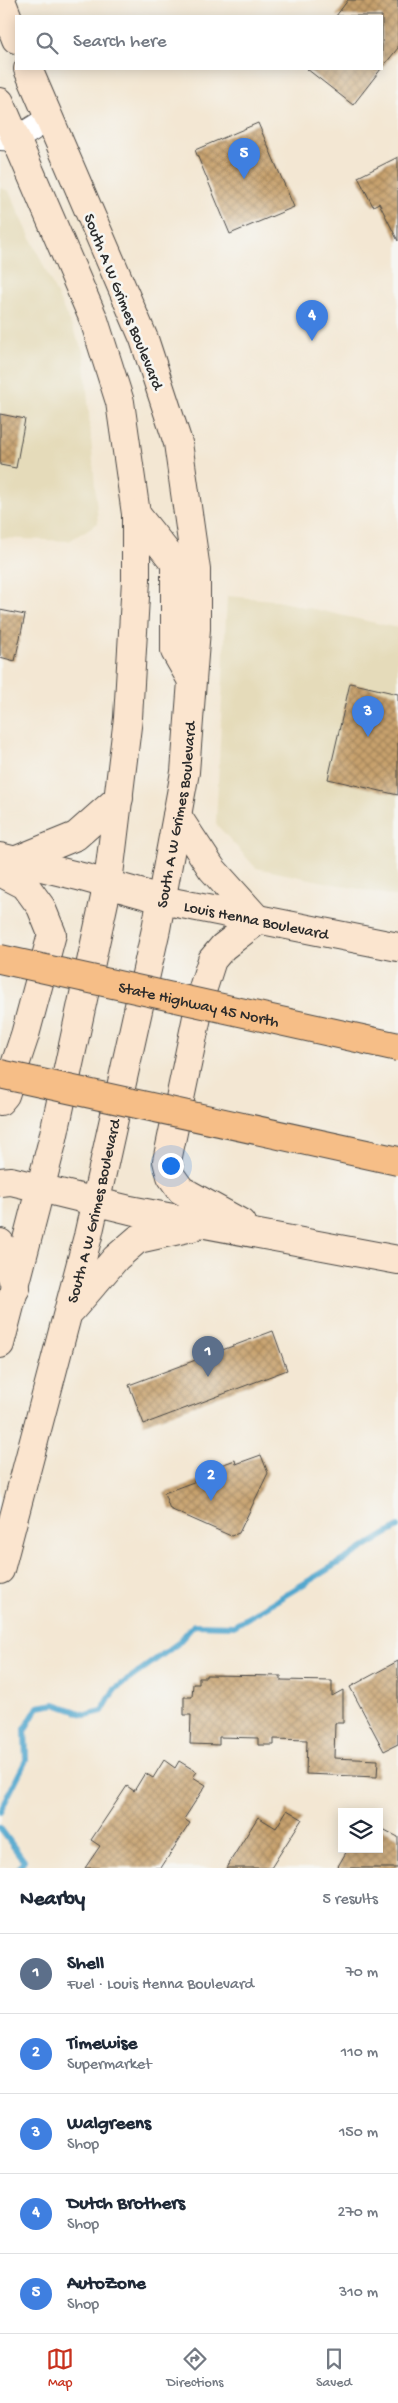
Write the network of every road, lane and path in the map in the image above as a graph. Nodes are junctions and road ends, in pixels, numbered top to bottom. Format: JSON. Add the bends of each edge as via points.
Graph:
{"nodes":[{"id":1,"x":0,"y":0,"type":"edge"},
{"id":2,"x":15,"y":37,"type":"edge"},
{"id":3,"x":28,"y":70,"type":"edge"},
{"id":4,"x":0,"y":102,"type":"edge"},
{"id":5,"x":48,"y":119,"type":"junction"},
{"id":6,"x":8,"y":138,"type":"edge"},
{"id":7,"x":136,"y":514,"type":"junction"},
{"id":8,"x":192,"y":680,"type":"junction"},
{"id":9,"x":119,"y":798,"type":"junction"},
{"id":10,"x":177,"y":816,"type":"junction"},
{"id":11,"x":6,"y":863,"type":"edge"},
{"id":12,"x":108,"y":883,"type":"junction"},
{"id":13,"x":162,"y":900,"type":"junction"},
{"id":14,"x":258,"y":920,"type":"junction"},
{"id":15,"x":398,"y":947,"type":"edge"},
{"id":16,"x":0,"y":959,"type":"edge"},
{"id":17,"x":398,"y":1047,"type":"edge"},
{"id":18,"x":0,"y":1074,"type":"edge"},
{"id":19,"x":0,"y":1101,"type":"edge"},
{"id":20,"x":398,"y":1161,"type":"edge"},
{"id":21,"x":0,"y":1182,"type":"edge"},
{"id":22,"x":40,"y":1189,"type":"junction"},
{"id":23,"x":96,"y":1201,"type":"junction"},
{"id":24,"x":202,"y":1225,"type":"junction"},
{"id":25,"x":260,"y":1233,"type":"junction"},
{"id":26,"x":0,"y":1243,"type":"edge"},
{"id":27,"x":398,"y":1260,"type":"edge"},
{"id":28,"x":16,"y":1288,"type":"junction"},
{"id":29,"x":68,"y":1314,"type":"junction"},
{"id":30,"x":0,"y":1344,"type":"edge"},
{"id":31,"x":0,"y":1570,"type":"edge"}],
"edges":[{"from":1,"to":2,"type":"main road"},
{"from":3,"to":5,"type":"main road","name":"South A W Grimes Boulevard"},
{"from":4,"to":6,"type":"main road"},
{"from":5,"to":6,"type":"street"},
{"from":5,"to":8,"type":"main road","name":"South A W Grimes Boulevard","via":[[144,339],[178,443],[196,570]]},
{"from":6,"to":7,"type":"main road","via":[[100,338],[120,402]]},
{"from":7,"to":8,"type":"main road","via":[[175,563],[176,651]]},
{"from":7,"to":9,"type":"main road","via":[[136,580],[128,718]]},
{"from":8,"to":10,"type":"main road","name":"South A W Grimes Boulevard"},
{"from":9,"to":11,"type":"main road","via":[[76,836]]},
{"from":9,"to":12,"type":"main road"},
{"from":10,"to":13,"type":"main road","name":"South A W Grimes Boulevard"},
{"from":10,"to":14,"type":"main road","via":[[212,869]]},
{"from":11,"to":12,"type":"main road","name":"Louis Henna Boulevard"},
{"from":11,"to":19,"type":"main road","via":[[41,907],[52,934],[25,1035]]},
{"from":12,"to":13,"type":"main road","name":"Louis Henna Boulevard"},
{"from":12,"to":22,"type":"main road"},
{"from":13,"to":14,"type":"main road","name":"Louis Henna Boulevard"},
{"from":13,"to":23,"type":"main road","name":"South A W Grimes Boulevard"},
{"from":14,"to":15,"type":"main road","name":"Louis Henna Boulevard"},
{"from":14,"to":25,"type":"main road","via":[[223,947],[212,960],[202,988],[167,1160],[181,1190]]},
{"from":16,"to":17,"type":"highway","name":"State Highway 45 North","bridge":true},
{"from":18,"to":20,"type":"highway","bridge":true},
{"from":21,"to":22,"type":"main road","via":[[11,1181]]},
{"from":22,"to":23,"type":"main road"},
{"from":22,"to":28,"type":"main road"},
{"from":23,"to":24,"type":"main road"},
{"from":23,"to":29,"type":"main road","name":"South A W Grimes Boulevard"},
{"from":24,"to":25,"type":"main road"},
{"from":24,"to":29,"type":"main road","via":[[138,1239],[116,1258]]},
{"from":25,"to":27,"type":"main road"},
{"from":26,"to":28,"type":"main road"},
{"from":28,"to":30,"type":"main road"},
{"from":29,"to":31,"type":"main road","name":"South A W Grimes Boulevard"}]}
